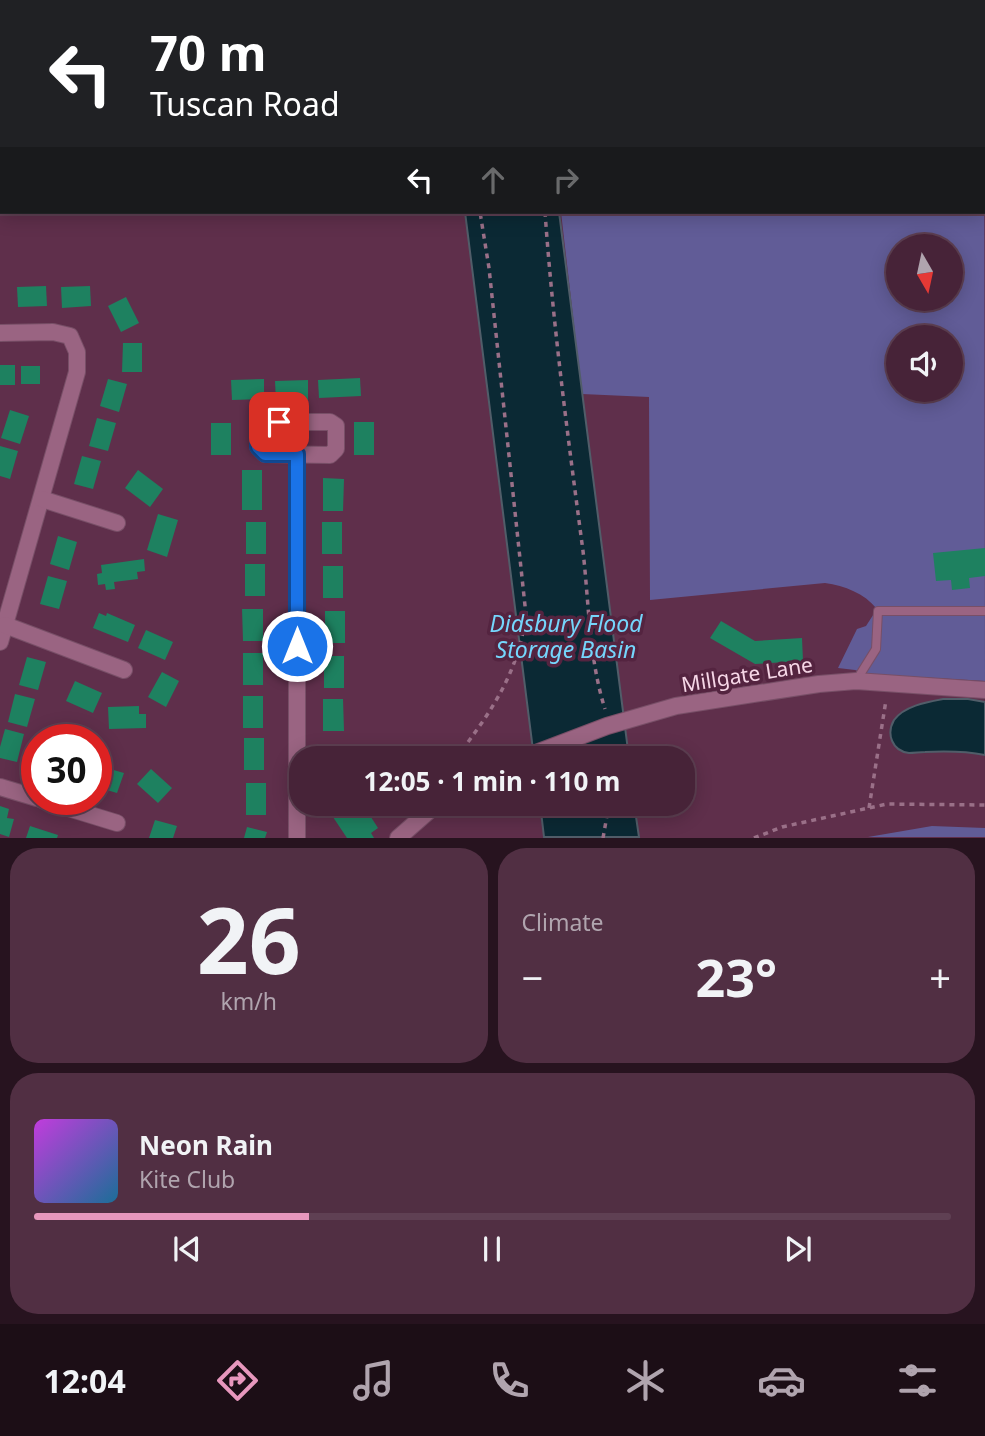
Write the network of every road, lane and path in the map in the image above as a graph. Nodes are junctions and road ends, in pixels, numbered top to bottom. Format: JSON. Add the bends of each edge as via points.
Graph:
{"nodes":[{"id":1,"x":480,"y":214,"type":"edge"},
{"id":2,"x":545,"y":214,"type":"edge"},
{"id":3,"x":0,"y":333,"type":"edge"},
{"id":4,"x":297,"y":454,"type":"junction"},
{"id":5,"x":42,"y":499,"type":"junction"},
{"id":6,"x":117,"y":523,"type":"dead end"},
{"id":7,"x":985,"y":611,"type":"edge"},
{"id":8,"x":5,"y":625,"type":"junction"},
{"id":9,"x":0,"y":642,"type":"edge"},
{"id":10,"x":124,"y":670,"type":"dead end"},
{"id":11,"x":856,"y":681,"type":"junction"},
{"id":12,"x":888,"y":684,"type":"junction"},
{"id":13,"x":985,"y":690,"type":"edge"},
{"id":14,"x":607,"y":726,"type":"junction"},
{"id":15,"x":465,"y":746,"type":"edge"},
{"id":16,"x":554,"y":746,"type":"edge"},
{"id":17,"x":0,"y":787,"type":"edge"},
{"id":18,"x":21,"y":793,"type":"edge"},
{"id":19,"x":985,"y":805,"type":"edge"},
{"id":20,"x":869,"y":808,"type":"junction"},
{"id":21,"x":91,"y":815,"type":"edge"},
{"id":22,"x":423,"y":816,"type":"edge"},
{"id":23,"x":607,"y":816,"type":"edge"},
{"id":24,"x":117,"y":823,"type":"dead end"},
{"id":25,"x":297,"y":838,"type":"edge"},
{"id":26,"x":398,"y":838,"type":"edge"},
{"id":27,"x":603,"y":838,"type":"edge"},
{"id":28,"x":754,"y":838,"type":"edge"}],
"edges":[{"from":1,"to":15,"type":"path","via":[[526,615],[522,644],[508,680]]},
{"from":2,"to":14,"type":"path","via":[[551,302],[597,688]]},
{"from":3,"to":5,"type":"street","via":[[71,336],[77,352],[76,372]]},
{"from":4,"to":4,"type":"street","via":[[265,454],[258,447],[259,429],[265,422],[330,422],[336,426],[336,449],[330,455]]},
{"from":4,"to":25,"type":"street"},
{"from":5,"to":6,"type":"street"},
{"from":5,"to":8,"type":"street"},
{"from":7,"to":11,"type":"lane","via":[[878,611],[877,649]]},
{"from":8,"to":9,"type":"street"},
{"from":8,"to":10,"type":"street"},
{"from":11,"to":12,"type":"street","name":"Millgate Lane"},
{"from":11,"to":14,"type":"street","name":"Millgate Lane","via":[[676,706]]},
{"from":12,"to":13,"type":"street","name":"Millgate Lane"},
{"from":12,"to":20,"type":"path"},
{"from":14,"to":16,"type":"street","name":"Millgate Lane"},
{"from":17,"to":18,"type":"street"},
{"from":19,"to":20,"type":"path","via":[[887,804]]},
{"from":20,"to":28,"type":"path","via":[[782,827]]},
{"from":21,"to":24,"type":"street"},
{"from":22,"to":26,"type":"street"},
{"from":23,"to":27,"type":"path"}]}
